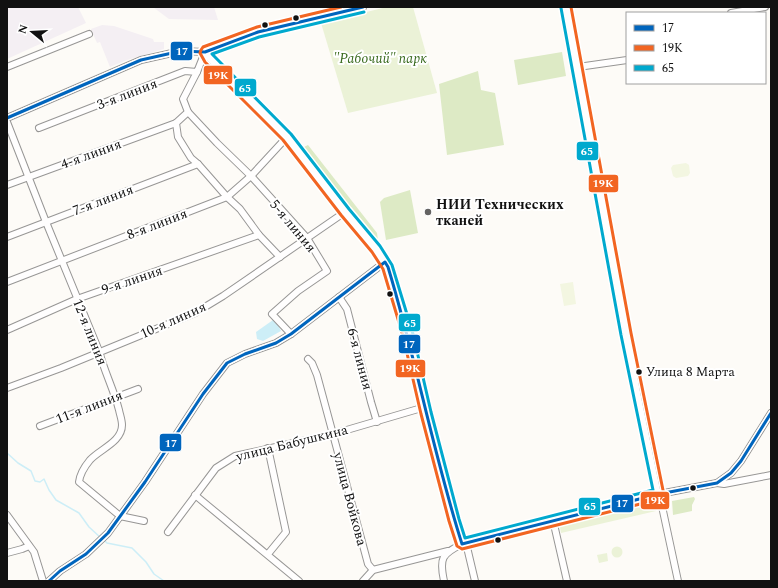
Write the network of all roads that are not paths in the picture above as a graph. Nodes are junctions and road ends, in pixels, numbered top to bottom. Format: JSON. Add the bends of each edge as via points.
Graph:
{"nodes":[{"id":1,"x":363,"y":7,"type":"edge"},
{"id":2,"x":566,"y":7,"type":"edge"},
{"id":3,"x":765,"y":7,"type":"edge"},
{"id":4,"x":737,"y":12,"type":"edge"},
{"id":5,"x":89,"y":34,"type":"dead end"},
{"id":6,"x":205,"y":52,"type":"junction"},
{"id":7,"x":626,"y":60,"type":"edge"},
{"id":8,"x":7,"y":67,"type":"edge"},
{"id":9,"x":578,"y":67,"type":"junction"},
{"id":10,"x":197,"y":72,"type":"junction"},
{"id":11,"x":188,"y":112,"type":"junction"},
{"id":12,"x":7,"y":118,"type":"edge"},
{"id":13,"x":7,"y":122,"type":"edge"},
{"id":14,"x":176,"y":123,"type":"junction"},
{"id":15,"x":39,"y":128,"type":"dead end"},
{"id":16,"x":287,"y":137,"type":"junction"},
{"id":17,"x":198,"y":164,"type":"junction"},
{"id":18,"x":251,"y":176,"type":"junction"},
{"id":19,"x":29,"y":177,"type":"junction"},
{"id":20,"x":7,"y":185,"type":"edge"},
{"id":21,"x":227,"y":197,"type":"junction"},
{"id":22,"x":345,"y":212,"type":"junction"},
{"id":23,"x":46,"y":222,"type":"junction"},
{"id":24,"x":259,"y":234,"type":"junction"},
{"id":25,"x":7,"y":237,"type":"edge"},
{"id":26,"x":307,"y":238,"type":"junction"},
{"id":27,"x":280,"y":257,"type":"junction"},
{"id":28,"x":61,"y":261,"type":"junction"},
{"id":29,"x":385,"y":262,"type":"junction"},
{"id":30,"x":7,"y":282,"type":"edge"},
{"id":31,"x":339,"y":297,"type":"junction"},
{"id":32,"x":77,"y":299,"type":"junction"},
{"id":33,"x":7,"y":330,"type":"edge"},
{"id":34,"x":291,"y":334,"type":"junction"},
{"id":35,"x":99,"y":351,"type":"junction"},
{"id":36,"x":308,"y":359,"type":"dead end"},
{"id":37,"x":7,"y":388,"type":"edge"},
{"id":38,"x":138,"y":389,"type":"dead end"},
{"id":39,"x":115,"y":397,"type":"junction"},
{"id":40,"x":425,"y":407,"type":"junction"},
{"id":41,"x":771,"y":413,"type":"edge"},
{"id":42,"x":377,"y":422,"type":"junction"},
{"id":43,"x":40,"y":426,"type":"dead end"},
{"id":44,"x":332,"y":434,"type":"junction"},
{"id":45,"x":268,"y":448,"type":"junction"},
{"id":46,"x":771,"y":475,"type":"edge"},
{"id":47,"x":717,"y":483,"type":"junction"},
{"id":48,"x":659,"y":494,"type":"junction"},
{"id":49,"x":195,"y":495,"type":"junction"},
{"id":50,"x":7,"y":515,"type":"edge"},
{"id":51,"x":120,"y":516,"type":"junction"},
{"id":52,"x":553,"y":520,"type":"junction"},
{"id":53,"x":144,"y":521,"type":"dead end"},
{"id":54,"x":168,"y":532,"type":"dead end"},
{"id":55,"x":464,"y":544,"type":"junction"},
{"id":56,"x":29,"y":546,"type":"junction"},
{"id":57,"x":448,"y":551,"type":"junction"},
{"id":58,"x":7,"y":552,"type":"edge"},
{"id":59,"x":268,"y":554,"type":"junction"},
{"id":60,"x":373,"y":570,"type":"junction"},
{"id":61,"x":43,"y":581,"type":"edge"},
{"id":62,"x":49,"y":581,"type":"edge"},
{"id":63,"x":299,"y":581,"type":"edge"},
{"id":64,"x":363,"y":581,"type":"edge"},
{"id":65,"x":444,"y":581,"type":"edge"},
{"id":66,"x":475,"y":581,"type":"edge"},
{"id":67,"x":566,"y":581,"type":"edge"},
{"id":68,"x":678,"y":581,"type":"edge"}],
"edges":[{"from":1,"to":6,"type":"street","via":[[258,32]]},
{"from":2,"to":9,"type":"street"},
{"from":3,"to":4,"type":"street"},
{"from":5,"to":8,"type":"street"},
{"from":6,"to":10,"type":"street"},
{"from":6,"to":12,"type":"street","via":[[181,51],[141,60]]},
{"from":6,"to":16,"type":"street"},
{"from":7,"to":9,"type":"street"},
{"from":9,"to":48,"type":"street"},
{"from":10,"to":11,"type":"street","via":[[183,99]]},
{"from":10,"to":15,"type":"street","name":"3-я линия","via":[[185,71]]},
{"from":11,"to":14,"type":"street"},
{"from":11,"to":18,"type":"street","name":"5-я линия"},
{"from":13,"to":19,"type":"street","name":"12-я линия"},
{"from":14,"to":17,"type":"street","via":[[181,143]]},
{"from":14,"to":19,"type":"street","name":"4-я линия"},
{"from":16,"to":18,"type":"street","name":"8-я линия"},
{"from":16,"to":22,"type":"street"},
{"from":17,"to":21,"type":"street"},
{"from":17,"to":23,"type":"street","name":"7-я линия"},
{"from":18,"to":21,"type":"street","name":"8-я линия"},
{"from":18,"to":26,"type":"street","name":"5-я линия"},
{"from":19,"to":20,"type":"street","name":"4-я линия"},
{"from":19,"to":23,"type":"street","name":"12-я линия"},
{"from":21,"to":24,"type":"street"},
{"from":21,"to":28,"type":"street","name":"8-я линия"},
{"from":22,"to":26,"type":"street","name":"10-я линия"},
{"from":22,"to":29,"type":"street"},
{"from":23,"to":25,"type":"street","name":"7-я линия"},
{"from":23,"to":28,"type":"street","name":"12-я линия"},
{"from":24,"to":27,"type":"street"},
{"from":24,"to":32,"type":"street","name":"9-я линия"},
{"from":26,"to":27,"type":"street","name":"10-я линия"},
{"from":26,"to":34,"type":"street","name":"5-я линия","via":[[327,271],[272,314]]},
{"from":27,"to":35,"type":"street","name":"10-я линия","via":[[195,313]]},
{"from":28,"to":30,"type":"street","name":"8-я линия"},
{"from":28,"to":32,"type":"street","name":"12-я линия"},
{"from":29,"to":31,"type":"street"},
{"from":29,"to":40,"type":"street","via":[[408,336]]},
{"from":31,"to":34,"type":"street"},
{"from":31,"to":42,"type":"street","name":"6-я линия","via":[[347,309]]},
{"from":32,"to":33,"type":"street","name":"9-я линия"},
{"from":32,"to":35,"type":"street","name":"12-я линия"},
{"from":34,"to":51,"type":"street","via":[[276,343],[227,363]]},
{"from":35,"to":37,"type":"street","name":"10-я линия"},
{"from":35,"to":39,"type":"street","name":"12-я линия"},
{"from":36,"to":44,"type":"street","name":"улица Войкова","via":[[312,362],[317,375]]},
{"from":38,"to":39,"type":"street","name":"11-я линия"},
{"from":39,"to":43,"type":"street","name":"11-я линия"},
{"from":39,"to":51,"type":"street","name":"12-я линия","via":[[122,430],[118,437],[90,460],[79,482]]},
{"from":40,"to":42,"type":"street","name":"улица Бабушкина"},
{"from":40,"to":55,"type":"street","via":[[454,520]]},
{"from":41,"to":47,"type":"street","via":[[731,474]]},
{"from":42,"to":44,"type":"street","name":"улица Бабушкина"},
{"from":44,"to":45,"type":"street","name":"улица Бабушкина"},
{"from":44,"to":60,"type":"street","name":"улица Войкова","via":[[368,564]]},
{"from":45,"to":49,"type":"street","name":"улица Бабушкина","via":[[235,456],[216,468]]},
{"from":45,"to":59,"type":"street","via":[[286,532]]},
{"from":46,"to":47,"type":"street","via":[[724,484]]},
{"from":47,"to":48,"type":"street"},
{"from":48,"to":52,"type":"street"},
{"from":48,"to":68,"type":"street"},
{"from":49,"to":54,"type":"street","name":"улица Бабушкина"},
{"from":49,"to":59,"type":"street"},
{"from":50,"to":56,"type":"street"},
{"from":51,"to":53,"type":"street"},
{"from":51,"to":62,"type":"street","via":[[86,554]]},
{"from":52,"to":55,"type":"street"},
{"from":52,"to":67,"type":"street"},
{"from":55,"to":57,"type":"street"},
{"from":55,"to":66,"type":"street"},
{"from":56,"to":58,"type":"street"},
{"from":56,"to":61,"type":"street","via":[[34,552]]},
{"from":57,"to":60,"type":"street"},
{"from":57,"to":65,"type":"street","via":[[442,559]]},
{"from":59,"to":63,"type":"street"},
{"from":60,"to":64,"type":"street"}]}
